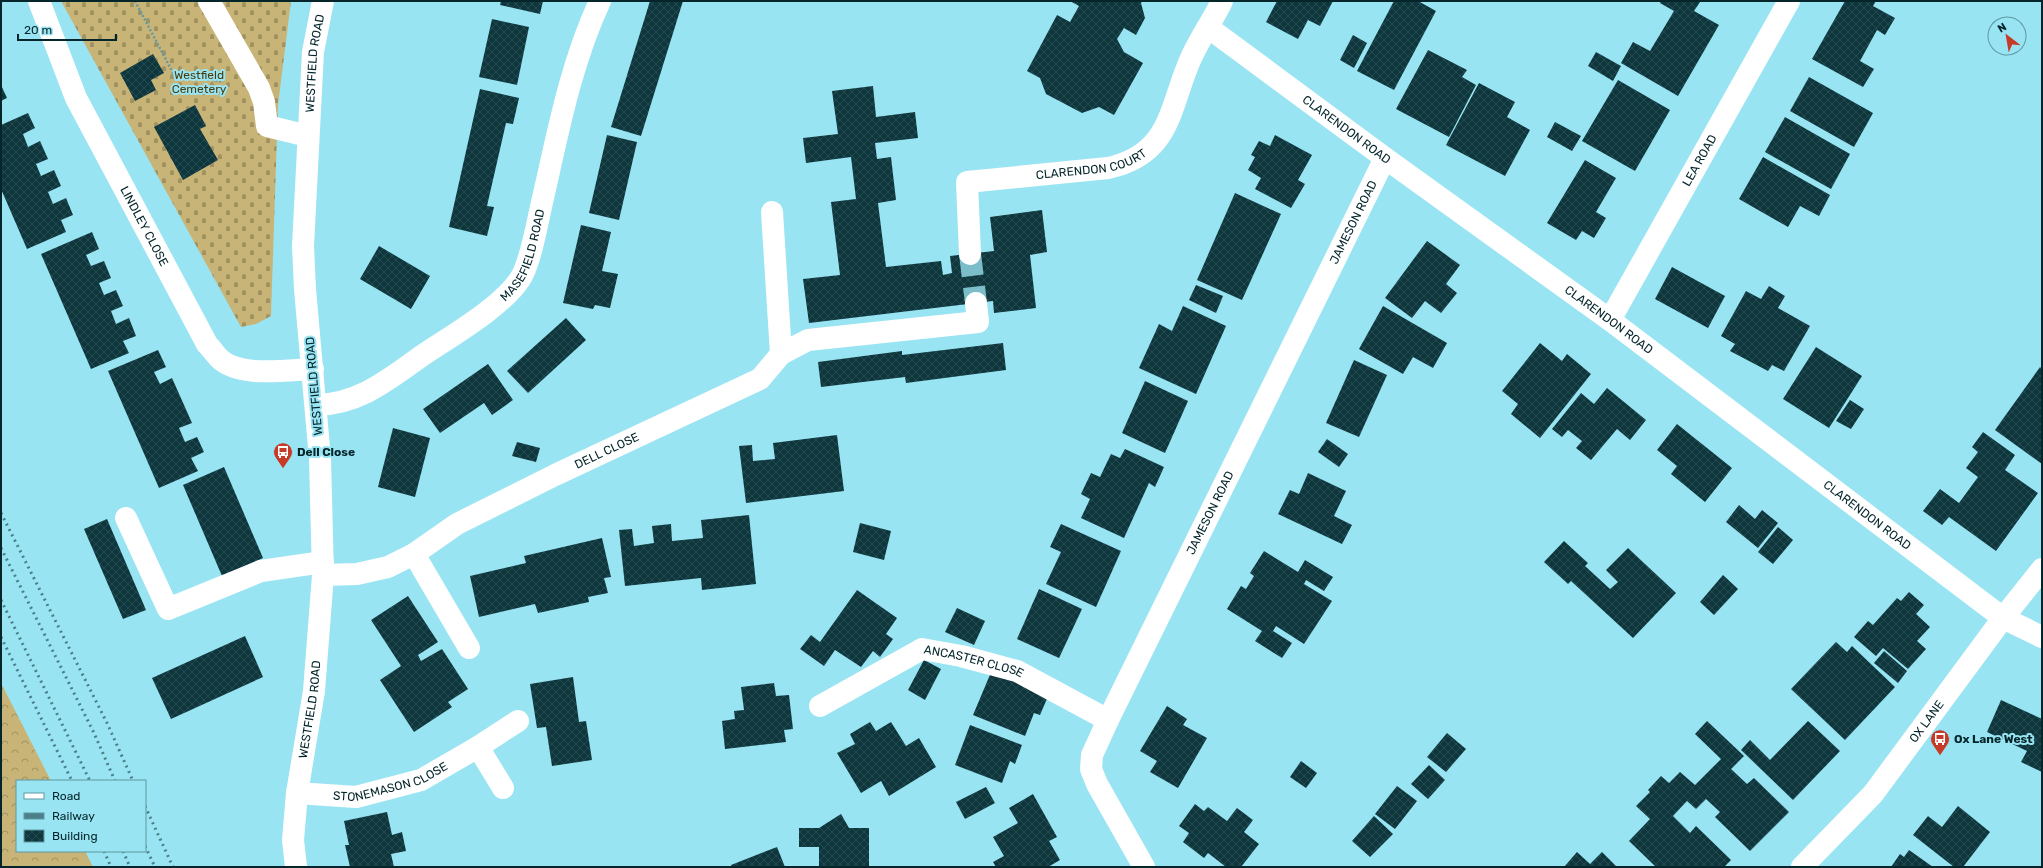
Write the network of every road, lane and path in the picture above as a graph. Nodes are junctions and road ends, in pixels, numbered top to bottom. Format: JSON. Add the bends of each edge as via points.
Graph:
{"nodes":[{"id":1,"x":39,"y":1,"type":"edge"},
{"id":2,"x":135,"y":1,"type":"edge"},
{"id":3,"x":209,"y":1,"type":"edge"},
{"id":4,"x":323,"y":1,"type":"edge"},
{"id":5,"x":600,"y":1,"type":"edge"},
{"id":6,"x":1789,"y":1,"type":"edge"},
{"id":7,"x":1217,"y":3,"type":"edge"},
{"id":8,"x":1209,"y":28,"type":"junction"},
{"id":9,"x":259,"y":88,"type":"junction"},
{"id":10,"x":308,"y":136,"type":"junction"},
{"id":11,"x":1385,"y":158,"type":"junction"},
{"id":12,"x":772,"y":212,"type":"dead end"},
{"id":13,"x":970,"y":254,"type":"tunnel mouth"},
{"id":14,"x":976,"y":303,"type":"tunnel mouth"},
{"id":15,"x":1610,"y":320,"type":"junction"},
{"id":16,"x":781,"y":354,"type":"junction"},
{"id":17,"x":313,"y":369,"type":"junction"},
{"id":18,"x":316,"y":405,"type":"junction"},
{"id":19,"x":126,"y":518,"type":"dead end"},
{"id":20,"x":414,"y":554,"type":"junction"},
{"id":21,"x":323,"y":568,"type":"junction"},
{"id":22,"x":2042,"y":569,"type":"edge"},
{"id":23,"x":2003,"y":618,"type":"junction"},
{"id":24,"x":2042,"y":637,"type":"edge"},
{"id":25,"x":469,"y":648,"type":"dead end"},
{"id":26,"x":820,"y":706,"type":"dead end"},
{"id":27,"x":1108,"y":720,"type":"junction"},
{"id":28,"x":518,"y":721,"type":"dead end"},
{"id":29,"x":478,"y":747,"type":"junction"},
{"id":30,"x":503,"y":788,"type":"dead end"},
{"id":31,"x":297,"y":793,"type":"junction"},
{"id":32,"x":296,"y":867,"type":"edge"},
{"id":33,"x":1144,"y":867,"type":"edge"},
{"id":34,"x":1802,"y":867,"type":"edge"}],
"edges":[{"from":1,"to":17,"type":"street","name":"LINDLEY CLOSE","via":[[76,98],[207,344],[220,359],[233,367],[248,371]]},
{"from":2,"to":9,"type":"path","via":[[173,73]]},
{"from":3,"to":9,"type":"street"},
{"from":4,"to":10,"type":"street","name":"WESTFIELD ROAD","via":[[313,52]]},
{"from":5,"to":18,"type":"street","name":"MASEFIELD ROAD","via":[[580,54],[564,109],[530,253],[521,278],[504,299],[383,383],[360,396],[335,405]]},
{"from":6,"to":15,"type":"street","name":"LEA ROAD"},
{"from":7,"to":8,"type":"street"},
{"from":8,"to":11,"type":"street","name":"CLARENDON ROAD"},
{"from":8,"to":13,"type":"street","name":"CLARENDON COURT","via":[[1191,57],[1167,125],[1154,143],[1132,161],[1108,168],[967,182]]},
{"from":9,"to":10,"type":"street","via":[[264,102],[267,126]]},
{"from":10,"to":17,"type":"street","name":"WESTFIELD ROAD","via":[[303,246]]},
{"from":11,"to":15,"type":"street","name":"CLARENDON ROAD"},
{"from":11,"to":27,"type":"street","name":"JAMESON ROAD"},
{"from":12,"to":16,"type":"street"},
{"from":14,"to":16,"type":"street","via":[[978,322],[808,340]]},
{"from":15,"to":23,"type":"street","name":"CLARENDON ROAD"},
{"from":16,"to":20,"type":"street","name":"DELL CLOSE","via":[[760,379],[548,478],[457,524]]},
{"from":17,"to":18,"type":"street","name":"WESTFIELD ROAD"},
{"from":18,"to":21,"type":"street","name":"WESTFIELD ROAD"},
{"from":19,"to":21,"type":"street","name":"DELL CLOSE","via":[[168,609],[261,571]]},
{"from":20,"to":21,"type":"street","name":"DELL CLOSE","via":[[388,567],[357,574]]},
{"from":20,"to":25,"type":"street"},
{"from":21,"to":31,"type":"street","name":"WESTFIELD ROAD","via":[[314,690]]},
{"from":22,"to":23,"type":"street","name":"OX LANE"},
{"from":23,"to":24,"type":"street","name":"CLARENDON ROAD"},
{"from":23,"to":34,"type":"street","name":"OX LANE","via":[[1873,794]]},
{"from":26,"to":27,"type":"street","name":"ANCASTER CLOSE","via":[[922,649],[1017,671]]},
{"from":27,"to":33,"type":"street","name":"JAMESON ROAD","via":[[1092,755],[1091,769]]},
{"from":28,"to":29,"type":"street","name":"STONEMASON CLOSE"},
{"from":29,"to":30,"type":"street"},
{"from":29,"to":31,"type":"street","name":"STONEMASON CLOSE","via":[[421,780],[356,797]]},
{"from":31,"to":32,"type":"street","name":"WESTFIELD ROAD","via":[[293,840]]}]}
